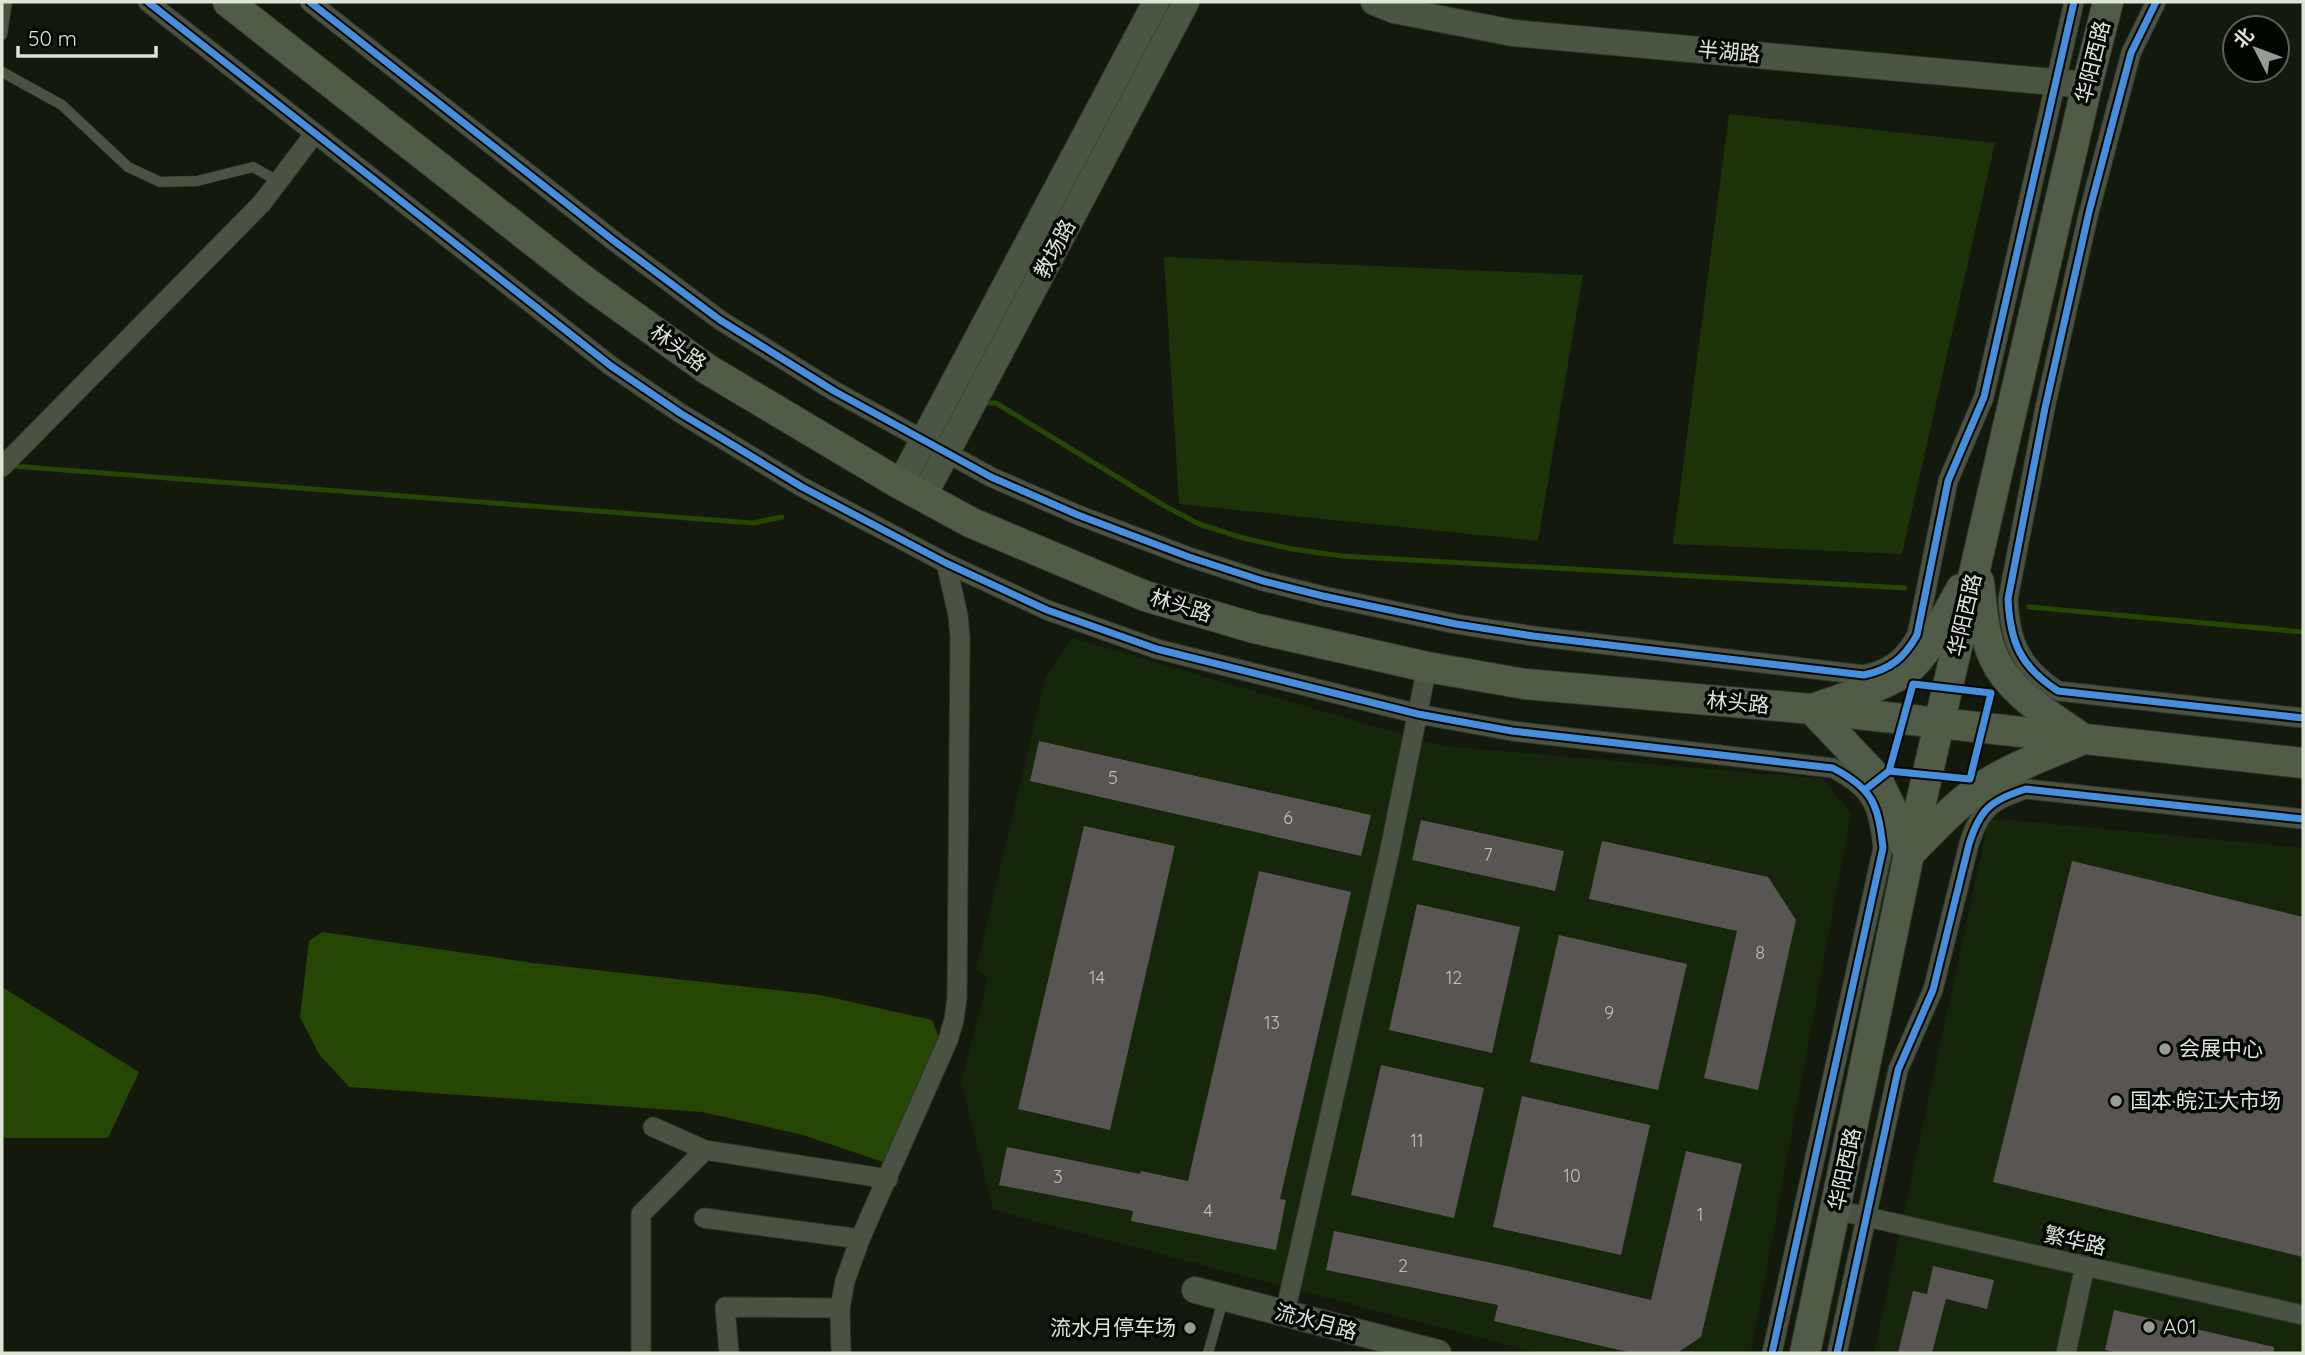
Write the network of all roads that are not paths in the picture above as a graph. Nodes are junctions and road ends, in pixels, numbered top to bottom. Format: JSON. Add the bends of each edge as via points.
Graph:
{"nodes":[{"id":1,"x":7,"y":2,"type":"edge"},
{"id":2,"x":148,"y":2,"type":"edge"},
{"id":3,"x":228,"y":2,"type":"edge"},
{"id":4,"x":310,"y":2,"type":"edge"},
{"id":5,"x":1156,"y":2,"type":"edge"},
{"id":6,"x":1186,"y":2,"type":"edge"},
{"id":7,"x":1374,"y":2,"type":"edge"},
{"id":8,"x":2074,"y":2,"type":"edge"},
{"id":9,"x":2108,"y":2,"type":"edge"},
{"id":10,"x":2155,"y":2,"type":"edge"},
{"id":11,"x":2,"y":35,"type":"edge"},
{"id":12,"x":2,"y":72,"type":"edge"},
{"id":13,"x":2055,"y":82,"type":"junction"},
{"id":14,"x":2087,"y":85,"type":"junction"},
{"id":15,"x":315,"y":133,"type":"junction"},
{"id":16,"x":278,"y":181,"type":"junction"},
{"id":17,"x":923,"y":440,"type":"junction"},
{"id":18,"x":947,"y":453,"type":"junction"},
{"id":19,"x":2,"y":467,"type":"edge"},
{"id":20,"x":911,"y":491,"type":"junction"},
{"id":21,"x":946,"y":563,"type":"junction"},
{"id":22,"x":1976,"y":564,"type":"junction"},
{"id":23,"x":1427,"y":667,"type":"junction"},
{"id":24,"x":1812,"y":709,"type":"junction"},
{"id":25,"x":1418,"y":714,"type":"junction"},
{"id":26,"x":2303,"y":718,"type":"edge"},
{"id":27,"x":1939,"y":725,"type":"junction"},
{"id":28,"x":2084,"y":739,"type":"junction"},
{"id":29,"x":2303,"y":764,"type":"edge"},
{"id":30,"x":2303,"y":819,"type":"edge"},
{"id":31,"x":1909,"y":854,"type":"junction"},
{"id":32,"x":653,"y":1127,"type":"dead end"},
{"id":33,"x":705,"y":1150,"type":"junction"},
{"id":34,"x":887,"y":1179,"type":"junction"},
{"id":35,"x":1836,"y":1210,"type":"junction"},
{"id":36,"x":1866,"y":1217,"type":"junction"},
{"id":37,"x":704,"y":1218,"type":"dead end"},
{"id":38,"x":860,"y":1239,"type":"junction"},
{"id":39,"x":2085,"y":1266,"type":"junction"},
{"id":40,"x":1195,"y":1290,"type":"dead end"},
{"id":41,"x":1224,"y":1298,"type":"junction"},
{"id":42,"x":840,"y":1308,"type":"junction"},
{"id":43,"x":1285,"y":1313,"type":"junction"},
{"id":44,"x":2303,"y":1315,"type":"edge"},
{"id":45,"x":641,"y":1353,"type":"edge"},
{"id":46,"x":729,"y":1353,"type":"edge"},
{"id":47,"x":841,"y":1353,"type":"edge"},
{"id":48,"x":1208,"y":1353,"type":"edge"},
{"id":49,"x":1438,"y":1353,"type":"edge"},
{"id":50,"x":1772,"y":1353,"type":"edge"},
{"id":51,"x":1805,"y":1353,"type":"edge"},
{"id":52,"x":1837,"y":1353,"type":"edge"},
{"id":53,"x":2066,"y":1353,"type":"edge"}],
"edges":[{"from":1,"to":11,"type":"lane"},
{"from":2,"to":15,"type":"street"},
{"from":3,"to":20,"type":"main road","name":"林头路","via":[[566,266],[706,369]]},
{"from":4,"to":17,"type":"street","via":[[720,320]]},
{"from":5,"to":17,"type":"main road","name":"教场路"},
{"from":6,"to":18,"type":"main road","name":"教场路"},
{"from":7,"to":13,"type":"main road","name":"半湖路","via":[[1513,33]]},
{"from":8,"to":13,"type":"street"},
{"from":9,"to":14,"type":"main road","name":"华阳西路"},
{"from":10,"to":26,"type":"street","via":[[2131,53],[2089,212],[2045,408],[2008,599],[2009,617],[2017,650],[2029,668],[2058,691]]},
{"from":12,"to":16,"type":"lane","via":[[62,105],[128,167],[160,182],[197,181],[253,167]]},
{"from":13,"to":14,"type":"main road","name":"半湖路"},
{"from":13,"to":18,"type":"street","via":[[1984,397],[1948,481],[1917,635],[1907,652],[1882,671],[1840,673],[1533,636],[1323,596],[1263,581],[1103,525]]},
{"from":14,"to":22,"type":"main road","name":"华阳西路"},
{"from":15,"to":16,"type":"street"},
{"from":15,"to":21,"type":"street","via":[[611,366],[802,487]]},
{"from":16,"to":19,"type":"street","via":[[262,203]]},
{"from":17,"to":18,"type":"street"},
{"from":17,"to":20,"type":"main road","name":"教场路"},
{"from":18,"to":20,"type":"main road","name":"教场路"},
{"from":20,"to":23,"type":"main road","name":"林头路","via":[[972,523],[1145,596],[1254,628]]},
{"from":21,"to":25,"type":"street","via":[[1047,610],[1157,649]]},
{"from":21,"to":34,"type":"street","via":[[960,637],[957,998],[948,1040]]},
{"from":22,"to":24,"type":"main road","via":[[1920,658],[1907,671]]},
{"from":22,"to":27,"type":"main road","name":"华阳西路"},
{"from":22,"to":28,"type":"main road","via":[[1994,659],[2026,696]]},
{"from":23,"to":24,"type":"main road","name":"林头路","via":[[1525,684]]},
{"from":23,"to":25,"type":"street"},
{"from":24,"to":27,"type":"main road","name":"林头路"},
{"from":24,"to":31,"type":"main road","via":[[1876,778]]},
{"from":25,"to":43,"type":"street"},
{"from":25,"to":50,"type":"street","via":[[1512,731],[1833,768],[1866,789],[1880,822],[1883,848]]},
{"from":27,"to":28,"type":"main road","name":"林头路"},
{"from":27,"to":31,"type":"main road","name":"华阳西路"},
{"from":28,"to":29,"type":"main road","name":"林头路"},
{"from":28,"to":31,"type":"main road","via":[[1977,790]]},
{"from":30,"to":36,"type":"street","via":[[2026,789],[1988,807],[1976,822],[1969,844],[1933,990],[1898,1070]]},
{"from":31,"to":35,"type":"main road","name":"华阳西路"},
{"from":32,"to":33,"type":"street"},
{"from":33,"to":34,"type":"street"},
{"from":33,"to":45,"type":"street","via":[[640,1214]]},
{"from":34,"to":38,"type":"street"},
{"from":35,"to":36,"type":"street","name":"繁华路"},
{"from":35,"to":51,"type":"main road","name":"华阳西路"},
{"from":36,"to":39,"type":"street","name":"繁华路"},
{"from":36,"to":52,"type":"street"},
{"from":37,"to":38,"type":"street"},
{"from":38,"to":42,"type":"street"},
{"from":39,"to":44,"type":"street","name":"繁华路"},
{"from":39,"to":53,"type":"street"},
{"from":40,"to":41,"type":"main road","name":"流水月路"},
{"from":41,"to":43,"type":"main road","name":"流水月路"},
{"from":41,"to":48,"type":"lane"},
{"from":42,"to":46,"type":"street","via":[[725,1307]]},
{"from":42,"to":47,"type":"street"},
{"from":43,"to":49,"type":"main road","name":"流水月路"}]}
